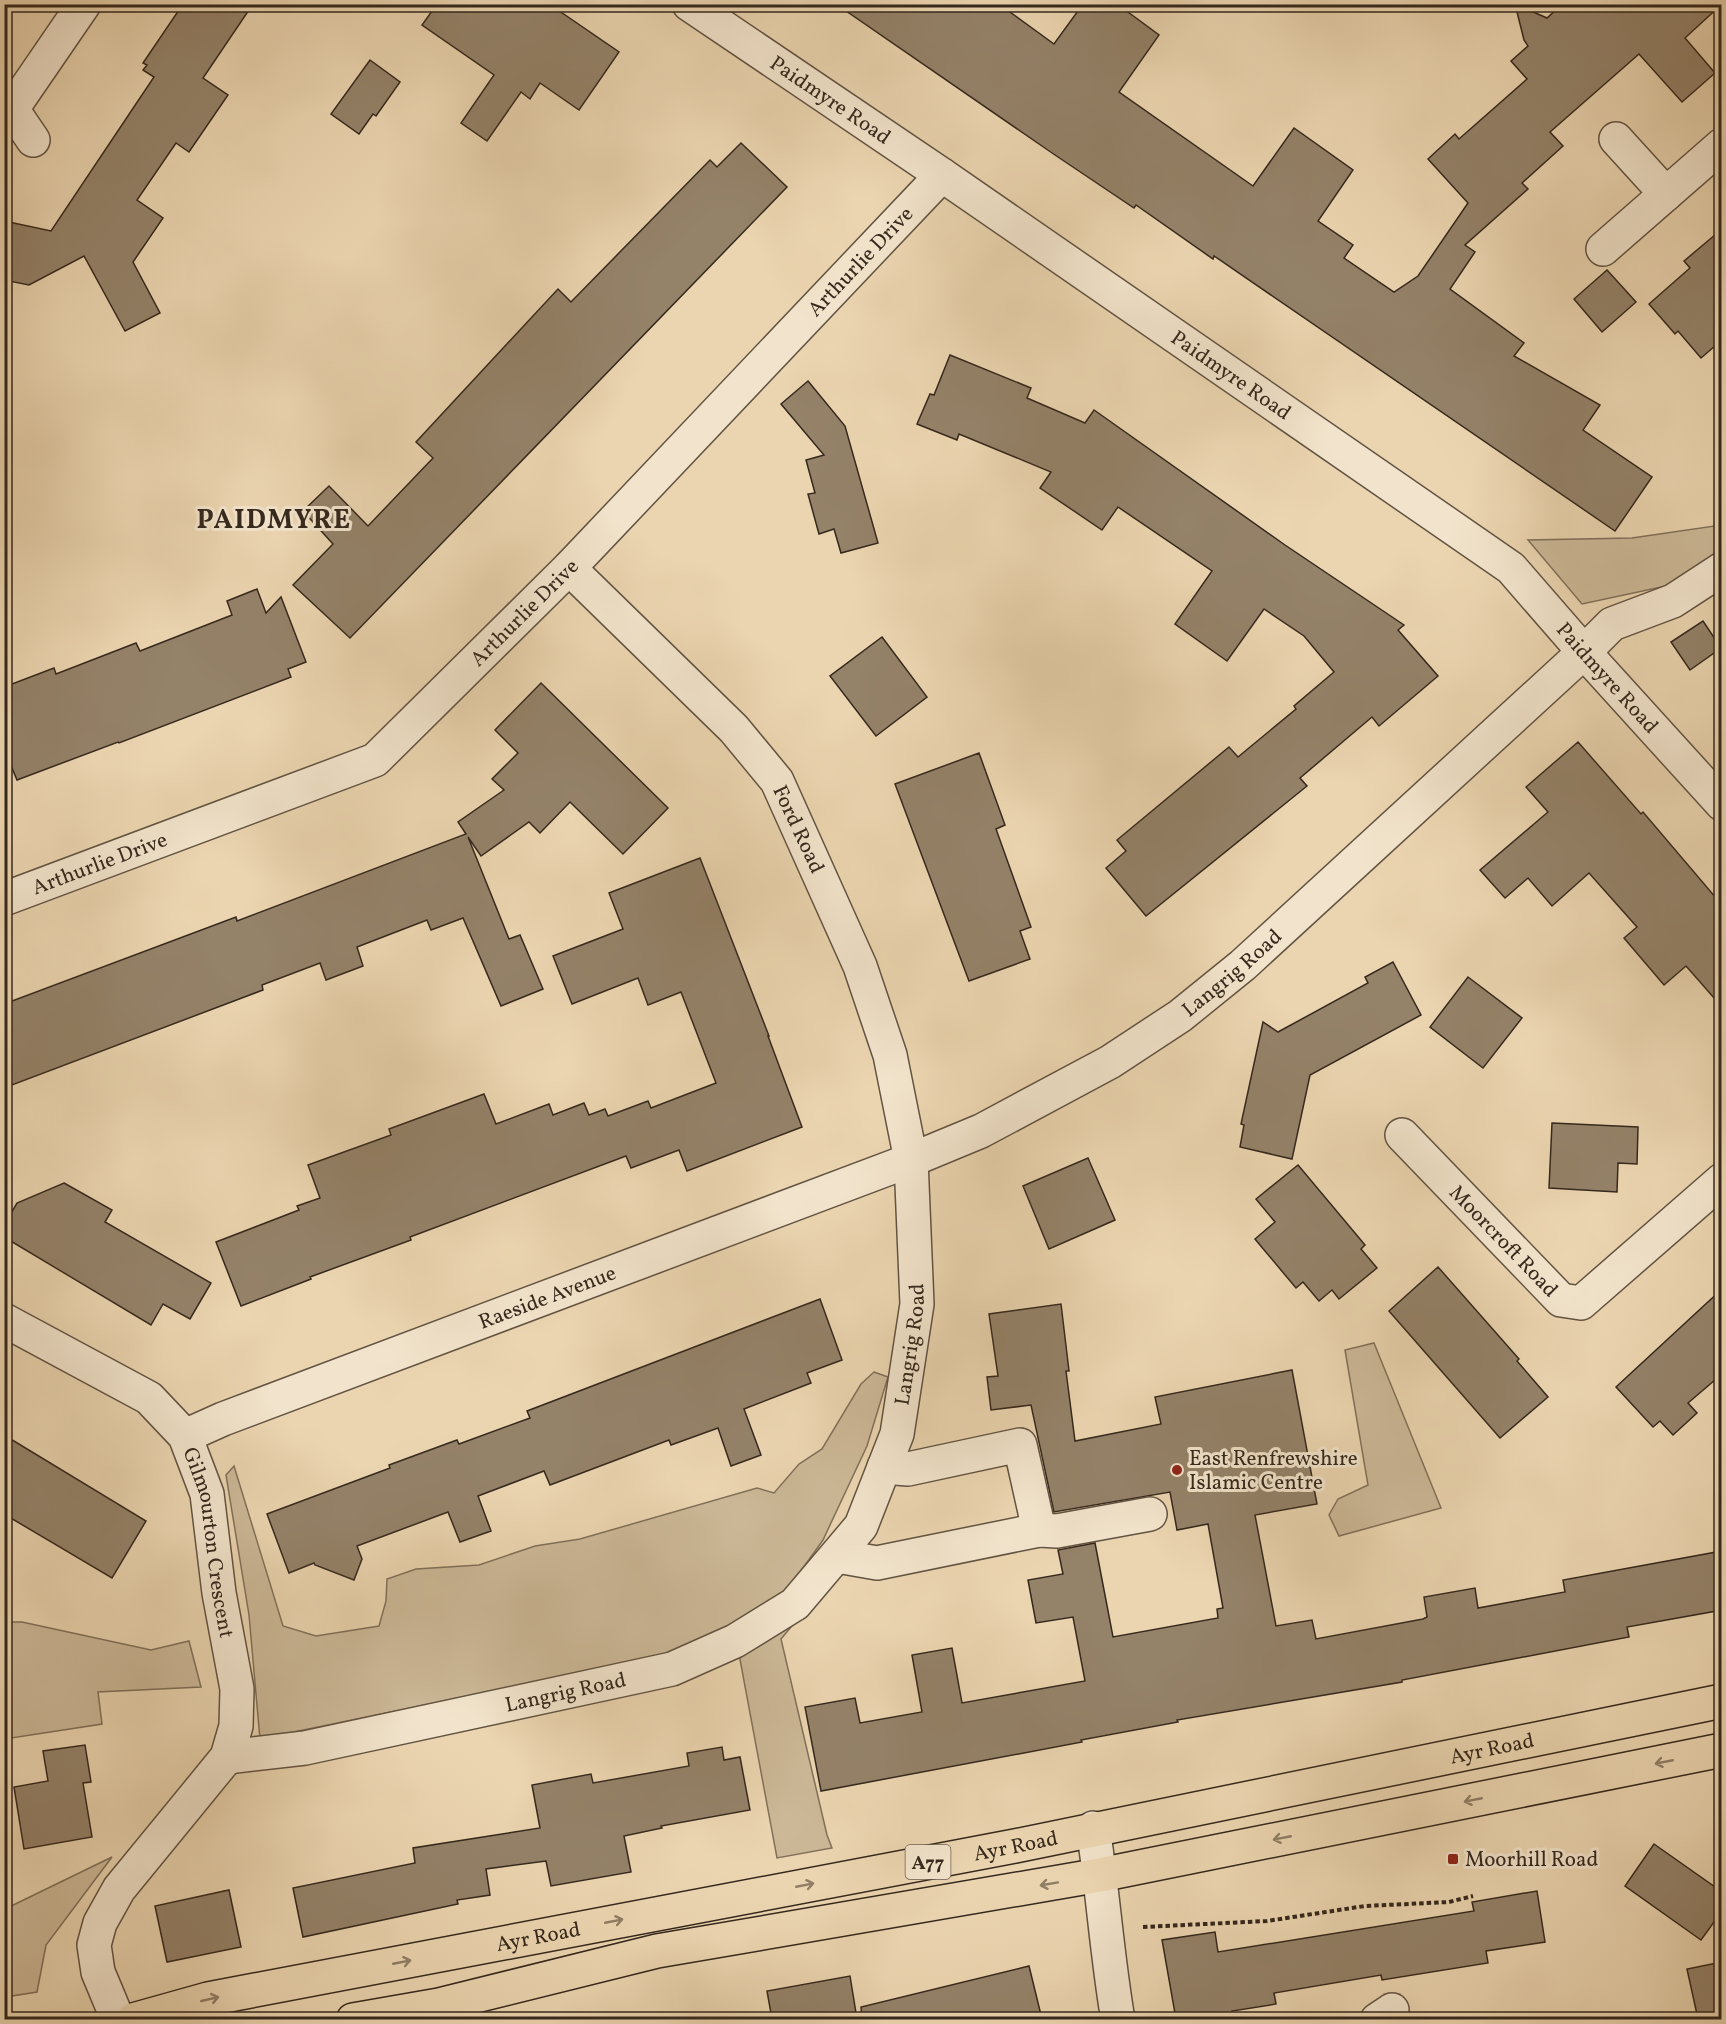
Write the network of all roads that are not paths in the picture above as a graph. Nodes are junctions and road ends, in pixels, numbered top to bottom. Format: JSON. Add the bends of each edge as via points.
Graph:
{"nodes":[{"id":1,"x":84,"y":4,"type":"edge"},
{"id":2,"x":689,"y":4,"type":"edge"},
{"id":3,"x":8,"y":109,"type":"edge"},
{"id":4,"x":1616,"y":139,"type":"dead end"},
{"id":5,"x":33,"y":140,"type":"dead end"},
{"id":6,"x":1722,"y":145,"type":"edge"},
{"id":7,"x":942,"y":175,"type":"junction"},
{"id":8,"x":1666,"y":194,"type":"junction"},
{"id":9,"x":1603,"y":249,"type":"dead end"},
{"id":10,"x":569,"y":568,"type":"junction"},
{"id":11,"x":1722,"y":569,"type":"edge"},
{"id":12,"x":1584,"y":652,"type":"junction"},
{"id":13,"x":1722,"y":804,"type":"edge"},
{"id":14,"x":4,"y":899,"type":"edge"},
{"id":15,"x":1402,"y":1135,"type":"dead end"},
{"id":16,"x":911,"y":1160,"type":"junction"},
{"id":17,"x":1722,"y":1180,"type":"edge"},
{"id":18,"x":4,"y":1320,"type":"edge"},
{"id":19,"x":185,"y":1436,"type":"junction"},
{"id":20,"x":884,"y":1467,"type":"junction"},
{"id":21,"x":1150,"y":1514,"type":"dead end"},
{"id":22,"x":1039,"y":1530,"type":"junction"},
{"id":23,"x":837,"y":1556,"type":"junction"},
{"id":24,"x":1722,"y":1701,"type":"edge"},
{"id":25,"x":1722,"y":1750,"type":"edge"},
{"id":26,"x":227,"y":1756,"type":"junction"},
{"id":27,"x":1093,"y":1828,"type":"junction"},
{"id":28,"x":1100,"y":1875,"type":"junction"},
{"id":29,"x":118,"y":2019,"type":"edge"},
{"id":30,"x":134,"y":2019,"type":"edge"},
{"id":31,"x":353,"y":2019,"type":"edge"},
{"id":32,"x":1118,"y":2019,"type":"edge"}],
"edges":[{"from":1,"to":3,"type":"street"},
{"from":2,"to":7,"type":"street","name":"Paidmyre Road"},
{"from":3,"to":5,"type":"street"},
{"from":4,"to":8,"type":"street"},
{"from":6,"to":8,"type":"street"},
{"from":7,"to":10,"type":"street","name":"Arthurlie Drive"},
{"from":7,"to":12,"type":"street","name":"Paidmyre Road","via":[[1511,568]]},
{"from":8,"to":9,"type":"street"},
{"from":10,"to":14,"type":"street","name":"Arthurlie Drive","via":[[375,760]]},
{"from":10,"to":16,"type":"street","name":"Ford Road","via":[[734,729],[777,780],[860,966],[890,1055]]},
{"from":11,"to":12,"type":"street","name":"Langrig Road","via":[[1673,601],[1612,624]]},
{"from":12,"to":13,"type":"street","name":"Paidmyre Road"},
{"from":12,"to":16,"type":"street","name":"Langrig Road","via":[[1243,965],[1180,1016],[1110,1062],[981,1131]]},
{"from":15,"to":17,"type":"street","name":"Moorcroft Road","via":[[1561,1300],[1571,1302],[1581,1303]]},
{"from":16,"to":19,"type":"street","name":"Raeside Avenue"},
{"from":16,"to":20,"type":"street","name":"Langrig Road","via":[[917,1304],[897,1434]]},
{"from":18,"to":19,"type":"street","name":"Gilmourton Crescent","via":[[149,1398]]},
{"from":19,"to":26,"type":"street","name":"Gilmourton Crescent","via":[[207,1494],[219,1593],[237,1689],[236,1726]]},
{"from":20,"to":22,"type":"street","via":[[908,1469],[1020,1445]]},
{"from":20,"to":23,"type":"street","name":"Langrig Road","via":[[861,1526]]},
{"from":21,"to":22,"type":"street","via":[[1057,1531]]},
{"from":22,"to":23,"type":"street","via":[[878,1563]]},
{"from":23,"to":26,"type":"street","name":"Langrig Road","via":[[795,1604],[735,1641],[672,1669],[305,1748]]},
{"from":24,"to":27,"type":"main road","name":"Ayr Road","number":"A77"},
{"from":25,"to":28,"type":"main road","name":"Ayr Road","number":"A77","one_way":true},
{"from":26,"to":29,"type":"street","via":[[119,1889],[100,1923],[94,1945],[98,1972]]},
{"from":27,"to":28,"type":"street"},
{"from":30,"to":27,"type":"main road","name":"Ayr Road","number":"A77","one_way":true,"via":[[208,1999]]},
{"from":28,"to":31,"type":"main road","name":"Ayr Road","number":"A77","one_way":true,"via":[[657,1951],[439,2005]]},
{"from":28,"to":32,"type":"street"}]}
